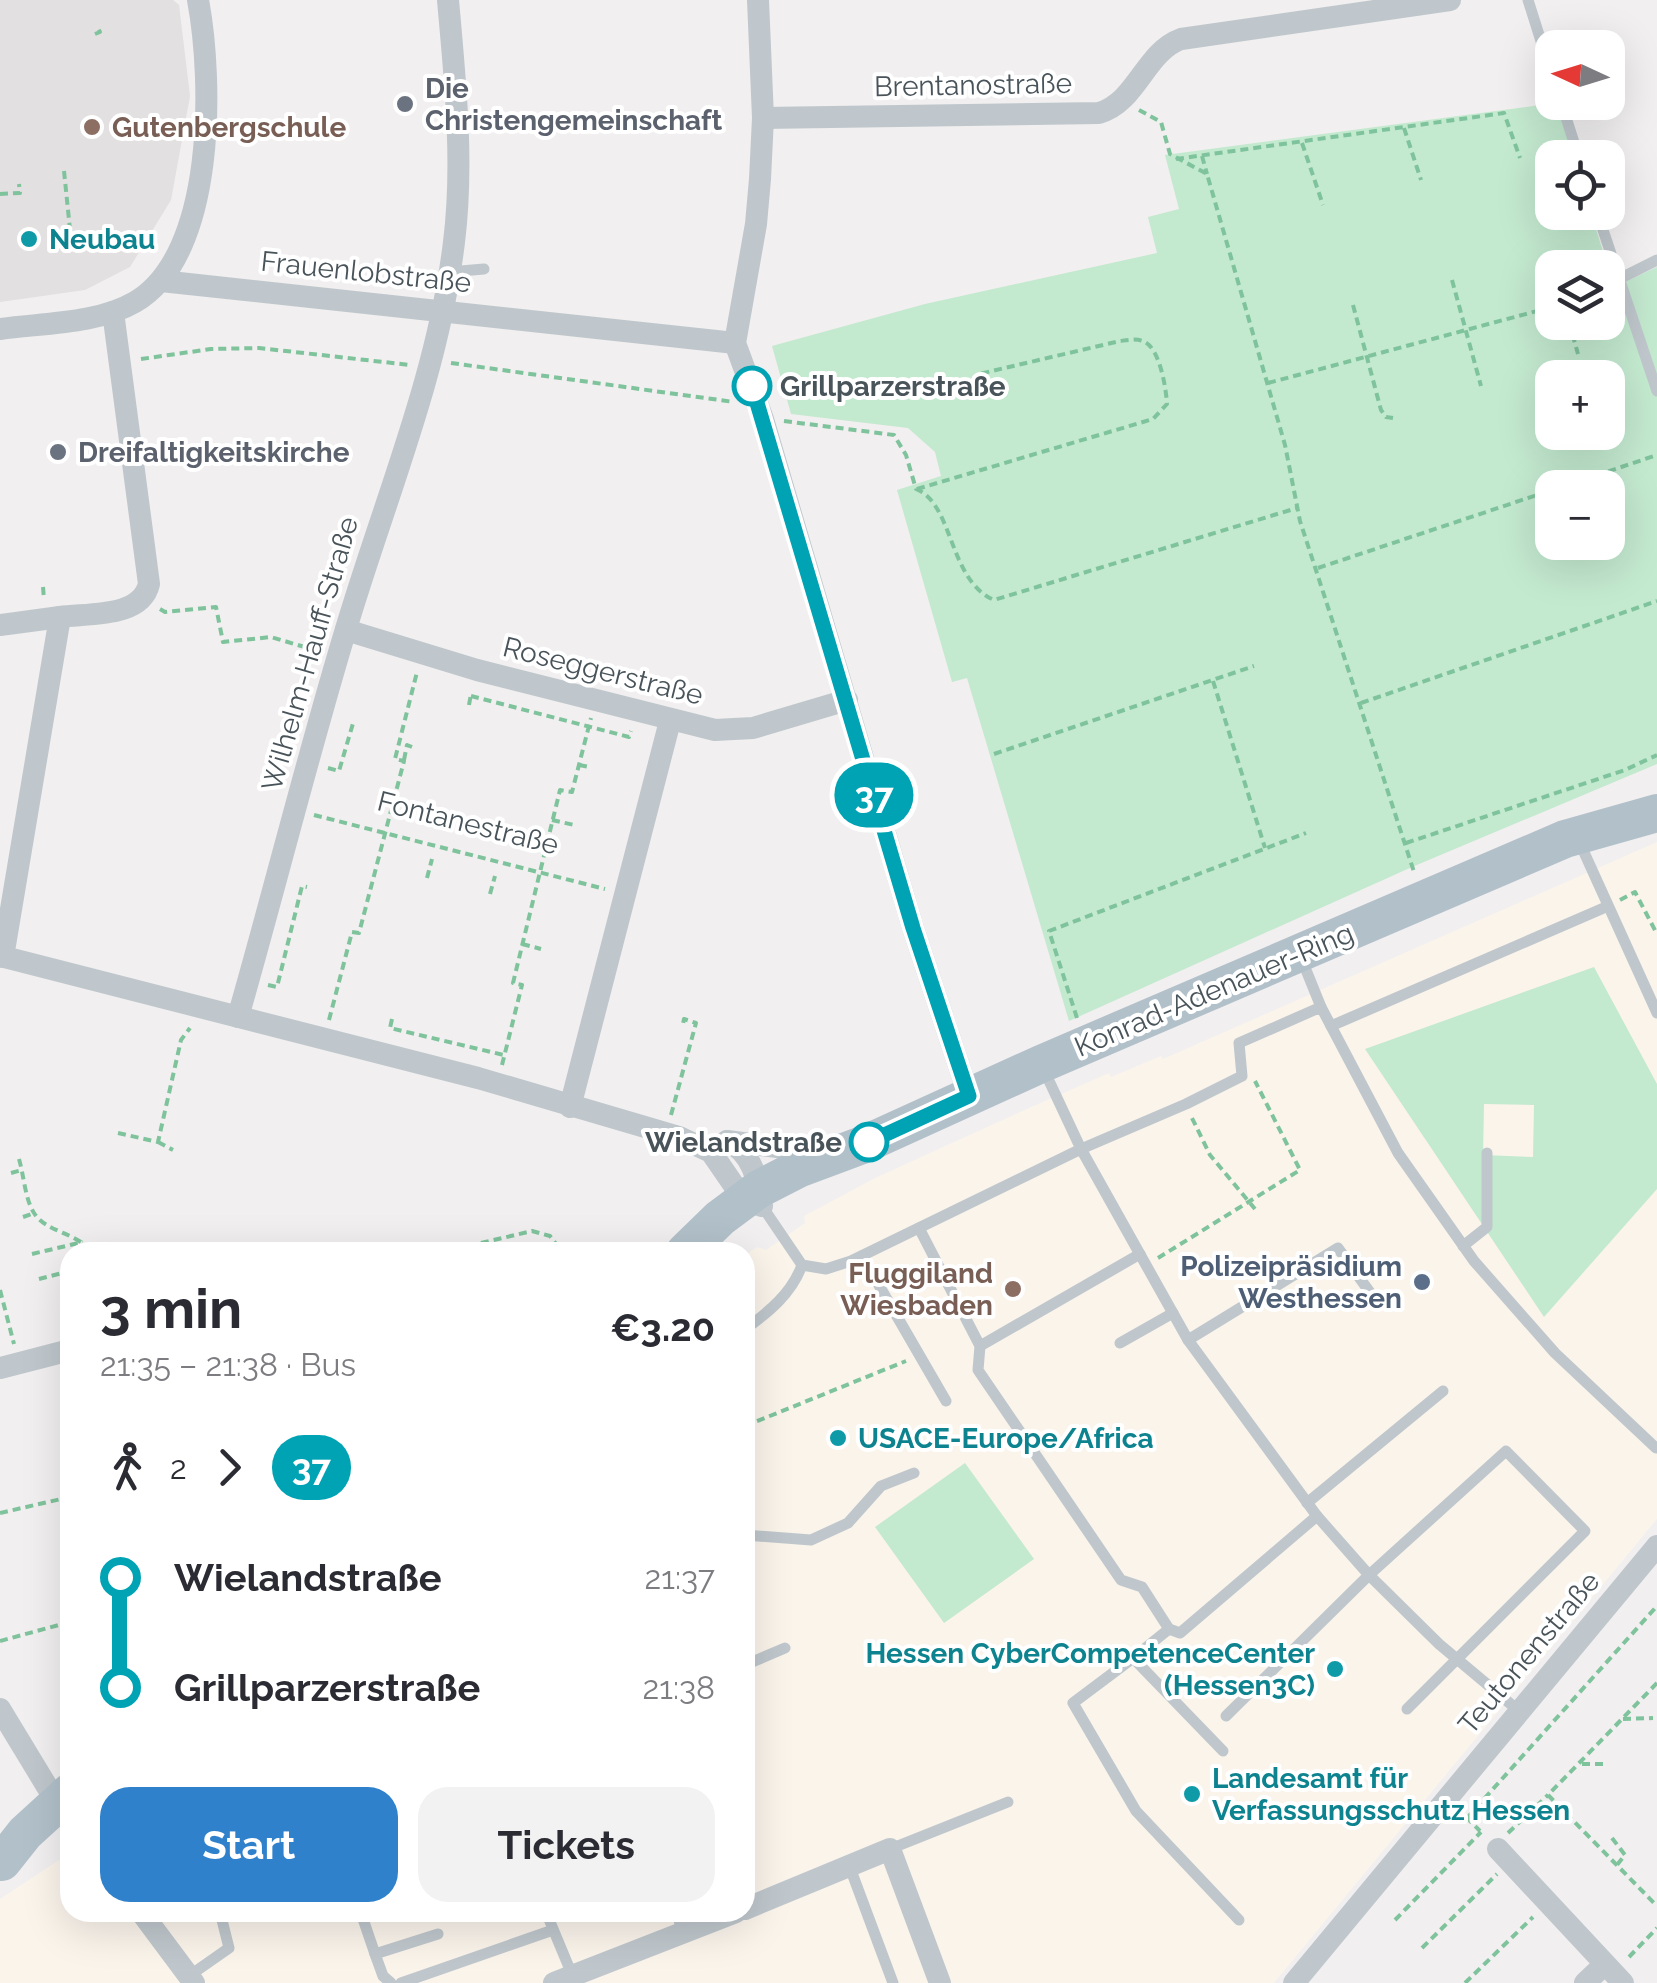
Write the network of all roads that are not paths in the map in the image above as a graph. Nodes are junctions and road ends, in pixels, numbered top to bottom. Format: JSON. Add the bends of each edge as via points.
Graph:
{"nodes":[{"id":1,"x":198,"y":0,"type":"edge"},
{"id":2,"x":448,"y":0,"type":"edge"},
{"id":3,"x":758,"y":0,"type":"edge"},
{"id":4,"x":1450,"y":0,"type":"edge"},
{"id":5,"x":1528,"y":0,"type":"edge"},
{"id":6,"x":1537,"y":30,"type":"edge"},
{"id":7,"x":763,"y":118,"type":"junction"},
{"id":8,"x":1657,"y":260,"type":"edge"},
{"id":9,"x":484,"y":269,"type":"dead end"},
{"id":10,"x":449,"y":272,"type":"junction"},
{"id":11,"x":1625,"y":276,"type":"edge"},
{"id":12,"x":161,"y":281,"type":"junction"},
{"id":13,"x":1625,"y":294,"type":"edge"},
{"id":14,"x":442,"y":310,"type":"junction"},
{"id":15,"x":113,"y":312,"type":"junction"},
{"id":16,"x":0,"y":329,"type":"edge"},
{"id":17,"x":735,"y":342,"type":"junction"},
{"id":18,"x":1657,"y":391,"type":"edge"},
{"id":19,"x":60,"y":617,"type":"junction"},
{"id":20,"x":0,"y":625,"type":"edge"},
{"id":21,"x":346,"y":630,"type":"junction"},
{"id":22,"x":847,"y":700,"type":"junction"},
{"id":23,"x":670,"y":720,"type":"junction"},
{"id":24,"x":1657,"y":791,"type":"edge"},
{"id":25,"x":1657,"y":813,"type":"edge"},
{"id":26,"x":1571,"y":838,"type":"junction"},
{"id":27,"x":1606,"y":906,"type":"junction"},
{"id":28,"x":1300,"y":954,"type":"junction"},
{"id":29,"x":2,"y":956,"type":"edge"},
{"id":30,"x":1321,"y":1007,"type":"junction"},
{"id":31,"x":1657,"y":1012,"type":"edge"},
{"id":32,"x":238,"y":1017,"type":"junction"},
{"id":33,"x":1331,"y":1026,"type":"junction"},
{"id":34,"x":1041,"y":1064,"type":"junction"},
{"id":35,"x":969,"y":1096,"type":"junction"},
{"id":36,"x":570,"y":1106,"type":"junction"},
{"id":37,"x":673,"y":1136,"type":"junction"},
{"id":38,"x":726,"y":1140,"type":"junction"},
{"id":39,"x":849,"y":1149,"type":"junction"},
{"id":40,"x":1081,"y":1149,"type":"junction"},
{"id":41,"x":1487,"y":1153,"type":"dead end"},
{"id":42,"x":755,"y":1198,"type":"junction"},
{"id":43,"x":920,"y":1228,"type":"junction"},
{"id":44,"x":706,"y":1242,"type":"edge"},
{"id":45,"x":1463,"y":1246,"type":"junction"},
{"id":46,"x":862,"y":1256,"type":"junction"},
{"id":47,"x":1143,"y":1260,"type":"junction"},
{"id":48,"x":802,"y":1265,"type":"junction"},
{"id":49,"x":1374,"y":1298,"type":"dead end"},
{"id":50,"x":1173,"y":1313,"type":"junction"},
{"id":51,"x":755,"y":1320,"type":"edge"},
{"id":52,"x":1188,"y":1340,"type":"junction"},
{"id":53,"x":1120,"y":1343,"type":"dead end"},
{"id":54,"x":980,"y":1346,"type":"junction"},
{"id":55,"x":60,"y":1353,"type":"edge"},
{"id":56,"x":10,"y":1366,"type":"edge"},
{"id":57,"x":1442,"y":1390,"type":"dead end"},
{"id":58,"x":946,"y":1400,"type":"dead end"},
{"id":59,"x":1656,"y":1448,"type":"edge"},
{"id":60,"x":914,"y":1473,"type":"dead end"},
{"id":61,"x":1307,"y":1503,"type":"junction"},
{"id":62,"x":1317,"y":1516,"type":"junction"},
{"id":63,"x":755,"y":1536,"type":"edge"},
{"id":64,"x":1657,"y":1546,"type":"edge"},
{"id":65,"x":1370,"y":1575,"type":"junction"},
{"id":66,"x":1169,"y":1629,"type":"junction"},
{"id":67,"x":785,"y":1648,"type":"dead end"},
{"id":68,"x":1133,"y":1658,"type":"junction"},
{"id":69,"x":1458,"y":1659,"type":"junction"},
{"id":70,"x":755,"y":1660,"type":"edge"},
{"id":71,"x":0,"y":1709,"type":"edge"},
{"id":72,"x":1408,"y":1709,"type":"dead end"},
{"id":73,"x":1519,"y":1711,"type":"junction"},
{"id":74,"x":1226,"y":1716,"type":"dead end"},
{"id":75,"x":1223,"y":1751,"type":"dead end"},
{"id":76,"x":60,"y":1796,"type":"edge"},
{"id":77,"x":1008,"y":1802,"type":"dead end"},
{"id":78,"x":60,"y":1810,"type":"edge"},
{"id":79,"x":890,"y":1849,"type":"junction"},
{"id":80,"x":1501,"y":1852,"type":"road end"},
{"id":81,"x":1,"y":1862,"type":"edge"},
{"id":82,"x":849,"y":1865,"type":"junction"},
{"id":83,"x":755,"y":1905,"type":"edge"},
{"id":84,"x":1238,"y":1920,"type":"dead end"},
{"id":85,"x":148,"y":1922,"type":"edge"},
{"id":86,"x":223,"y":1922,"type":"edge"},
{"id":87,"x":364,"y":1922,"type":"edge"},
{"id":88,"x":548,"y":1922,"type":"edge"},
{"id":89,"x":550,"y":1922,"type":"edge"},
{"id":90,"x":680,"y":1924,"type":"edge"},
{"id":91,"x":438,"y":1934,"type":"dead end"},
{"id":92,"x":375,"y":1954,"type":"junction"},
{"id":93,"x":1614,"y":1973,"type":"edge"},
{"id":94,"x":191,"y":1980,"type":"edge"},
{"id":95,"x":564,"y":1980,"type":"edge"},
{"id":96,"x":391,"y":1983,"type":"edge"},
{"id":97,"x":401,"y":1983,"type":"edge"},
{"id":98,"x":893,"y":1983,"type":"edge"},
{"id":99,"x":940,"y":1983,"type":"edge"},
{"id":100,"x":1294,"y":1983,"type":"edge"},
{"id":101,"x":1585,"y":1983,"type":"edge"}],
"edges":[{"from":1,"to":12,"type":"street","via":[[207,88],[202,164],[180,247]]},
{"from":2,"to":10,"type":"street","name":"Wilhelm-Hauff-Straße","via":[[458,144]]},
{"from":3,"to":7,"type":"street"},
{"from":4,"to":7,"type":"street","name":"Brentanostraße","via":[[1181,39],[1165,47],[1118,104],[1092,114]]},
{"from":5,"to":6,"type":"lane"},
{"from":7,"to":17,"type":"street","via":[[756,224]]},
{"from":8,"to":11,"type":"lane"},
{"from":9,"to":10,"type":"lane"},
{"from":10,"to":14,"type":"street","name":"Wilhelm-Hauff-Straße"},
{"from":12,"to":14,"type":"street","name":"Frauenlobstraße"},
{"from":12,"to":15,"type":"street"},
{"from":13,"to":18,"type":"lane"},
{"from":14,"to":17,"type":"street","name":"Frauenlobstraße"},
{"from":14,"to":21,"type":"street","name":"Wilhelm-Hauff-Straße"},
{"from":15,"to":16,"type":"street"},
{"from":15,"to":19,"type":"street","via":[[149,584],[142,601],[129,608]]},
{"from":17,"to":22,"type":"street"},
{"from":19,"to":20,"type":"street"},
{"from":19,"to":29,"type":"street"},
{"from":21,"to":23,"type":"street","name":"Roseggerstraße"},
{"from":21,"to":32,"type":"street","name":"Wilhelm-Hauff-Straße"},
{"from":22,"to":23,"type":"street","name":"Roseggerstraße","via":[[727,731]]},
{"from":22,"to":35,"type":"street"},
{"from":23,"to":36,"type":"street"},
{"from":24,"to":26,"type":"main road","name":"Konrad-Adenauer-Ring","via":[[1588,821]]},
{"from":25,"to":26,"type":"main road","name":"Konrad-Adenauer-Ring"},
{"from":26,"to":27,"type":"lane"},
{"from":26,"to":28,"type":"main road","name":"Konrad-Adenauer-Ring"},
{"from":27,"to":31,"type":"lane"},
{"from":27,"to":33,"type":"lane"},
{"from":28,"to":30,"type":"lane"},
{"from":28,"to":34,"type":"main road","name":"Konrad-Adenauer-Ring"},
{"from":29,"to":32,"type":"street"},
{"from":30,"to":33,"type":"lane"},
{"from":30,"to":40,"type":"lane","via":[[1239,1043],[1242,1076]]},
{"from":32,"to":36,"type":"street"},
{"from":33,"to":45,"type":"lane","via":[[1398,1153]]},
{"from":34,"to":35,"type":"main road","name":"Konrad-Adenauer-Ring"},
{"from":34,"to":40,"type":"lane"},
{"from":35,"to":39,"type":"main road","name":"Konrad-Adenauer-Ring"},
{"from":36,"to":37,"type":"street"},
{"from":37,"to":38,"type":"street"},
{"from":37,"to":42,"type":"street","via":[[716,1156]]},
{"from":38,"to":39,"type":"street"},
{"from":38,"to":42,"type":"street","via":[[745,1153]]},
{"from":39,"to":42,"type":"main road","name":"Konrad-Adenauer-Ring","via":[[837,1165]]},
{"from":40,"to":43,"type":"lane"},
{"from":40,"to":47,"type":"lane"},
{"from":41,"to":45,"type":"lane","via":[[1487,1228]]},
{"from":42,"to":44,"type":"main road","name":"Konrad-Adenauer-Ring"},
{"from":42,"to":48,"type":"lane"},
{"from":43,"to":46,"type":"lane"},
{"from":43,"to":54,"type":"lane"},
{"from":45,"to":59,"type":"lane","via":[[1554,1353]]},
{"from":46,"to":48,"type":"lane","via":[[826,1269]]},
{"from":46,"to":58,"type":"lane"},
{"from":47,"to":50,"type":"lane"},
{"from":47,"to":54,"type":"lane"},
{"from":48,"to":51,"type":"lane","via":[[795,1283]]},
{"from":49,"to":52,"type":"lane","via":[[1338,1248]]},
{"from":50,"to":52,"type":"lane"},
{"from":50,"to":53,"type":"lane"},
{"from":52,"to":61,"type":"lane"},
{"from":54,"to":66,"type":"lane","via":[[978,1370],[1121,1580],[1142,1587]]},
{"from":55,"to":56,"type":"street"},
{"from":57,"to":61,"type":"lane"},
{"from":60,"to":63,"type":"lane","via":[[881,1486],[848,1523],[811,1540]]},
{"from":61,"to":62,"type":"lane"},
{"from":62,"to":65,"type":"lane"},
{"from":62,"to":66,"type":"lane","via":[[1180,1634]]},
{"from":64,"to":73,"type":"street","name":"Teutonenstraße"},
{"from":65,"to":69,"type":"lane"},
{"from":65,"to":69,"type":"lane","via":[[1506,1451],[1584,1531]]},
{"from":65,"to":74,"type":"lane"},
{"from":66,"to":68,"type":"lane"},
{"from":67,"to":70,"type":"lane"},
{"from":68,"to":75,"type":"lane"},
{"from":68,"to":84,"type":"lane","via":[[1073,1703],[1136,1810]]},
{"from":69,"to":72,"type":"lane"},
{"from":69,"to":73,"type":"lane"},
{"from":71,"to":76,"type":"street"},
{"from":73,"to":100,"type":"street","name":"Teutonenstraße"},
{"from":77,"to":79,"type":"lane"},
{"from":78,"to":81,"type":"main road"},
{"from":79,"to":82,"type":"street"},
{"from":79,"to":99,"type":"street"},
{"from":80,"to":93,"type":"street"},
{"from":82,"to":83,"type":"street"},
{"from":82,"to":98,"type":"lane"},
{"from":85,"to":94,"type":"street"},
{"from":86,"to":94,"type":"lane","via":[[230,1948]]},
{"from":87,"to":92,"type":"lane"},
{"from":88,"to":97,"type":"lane"},
{"from":89,"to":95,"type":"lane"},
{"from":90,"to":95,"type":"street"},
{"from":91,"to":92,"type":"lane"},
{"from":92,"to":96,"type":"lane"},
{"from":93,"to":101,"type":"street"}]}
